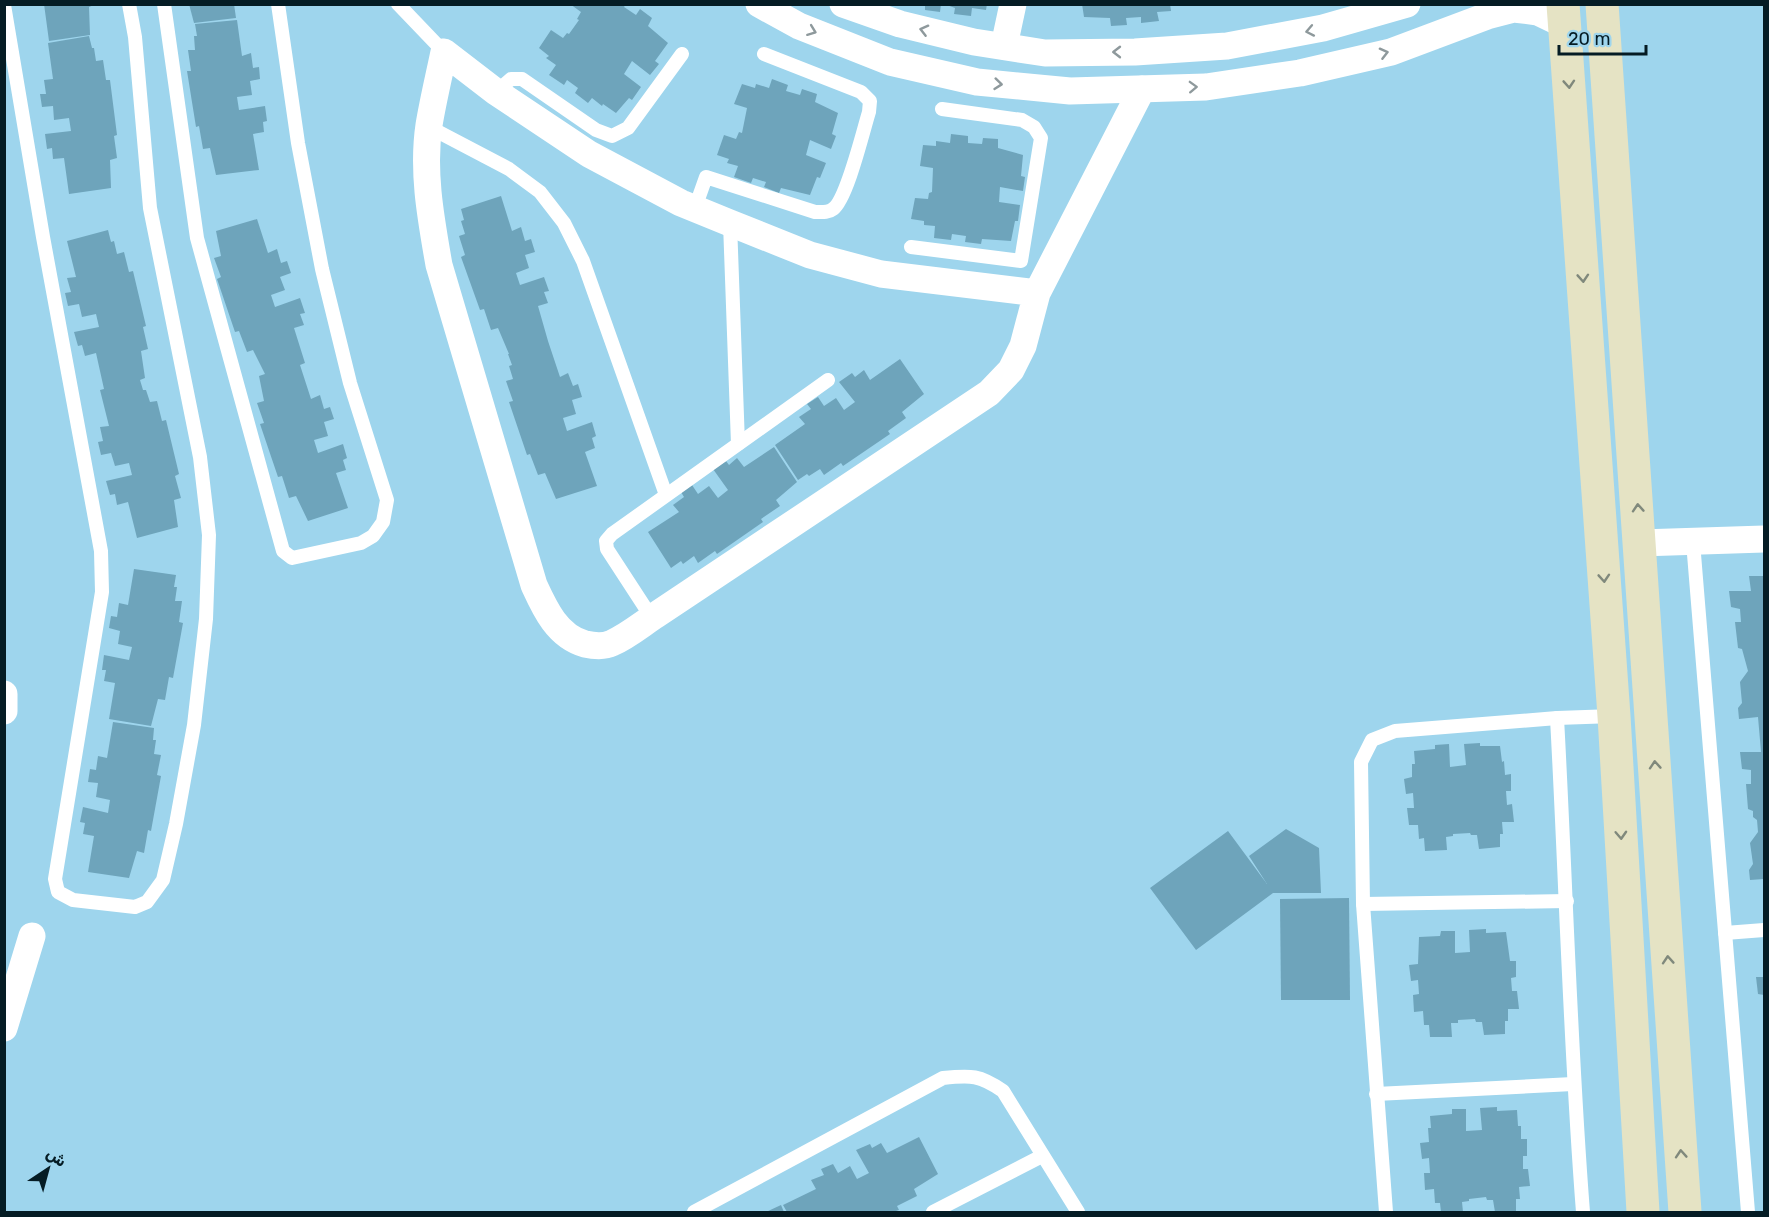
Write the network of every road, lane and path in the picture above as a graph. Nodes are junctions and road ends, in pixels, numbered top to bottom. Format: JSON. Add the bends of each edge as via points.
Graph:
{"nodes":[{"id":1,"x":129,"y":4,"type":"edge"},
{"id":2,"x":164,"y":4,"type":"edge"},
{"id":3,"x":278,"y":4,"type":"edge"},
{"id":4,"x":398,"y":4,"type":"edge"},
{"id":5,"x":759,"y":4,"type":"edge"},
{"id":6,"x":843,"y":4,"type":"edge"},
{"id":7,"x":1013,"y":4,"type":"edge"},
{"id":8,"x":1407,"y":4,"type":"edge"},
{"id":9,"x":1602,"y":4,"type":"edge"},
{"id":10,"x":4,"y":5,"type":"edge"},
{"id":11,"x":1564,"y":14,"type":"edge"},
{"id":12,"x":1004,"y":46,"type":"junction"},
{"id":13,"x":444,"y":52,"type":"junction"},
{"id":14,"x":682,"y":54,"type":"dead end"},
{"id":15,"x":764,"y":54,"type":"dead end"},
{"id":16,"x":1142,"y":89,"type":"junction"},
{"id":17,"x":496,"y":92,"type":"junction"},
{"id":18,"x":942,"y":109,"type":"dead end"},
{"id":19,"x":429,"y":127,"type":"junction"},
{"id":20,"x":695,"y":208,"type":"junction"},
{"id":21,"x":730,"y":223,"type":"junction"},
{"id":22,"x":911,"y":247,"type":"dead end"},
{"id":23,"x":1036,"y":263,"type":"junction"},
{"id":24,"x":1037,"y":293,"type":"junction"},
{"id":25,"x":828,"y":380,"type":"dead end"},
{"id":26,"x":738,"y":444,"type":"junction"},
{"id":27,"x":666,"y":495,"type":"junction"},
{"id":28,"x":1764,"y":539,"type":"edge"},
{"id":29,"x":1693,"y":542,"type":"junction"},
{"id":30,"x":1640,"y":543,"type":"junction"},
{"id":31,"x":656,"y":615,"type":"junction"},
{"id":32,"x":4,"y":694,"type":"edge"},
{"id":33,"x":4,"y":711,"type":"edge"},
{"id":34,"x":1614,"y":716,"type":"junction"},
{"id":35,"x":1557,"y":718,"type":"junction"},
{"id":36,"x":1567,"y":901,"type":"junction"},
{"id":37,"x":1363,"y":904,"type":"junction"},
{"id":38,"x":1764,"y":930,"type":"edge"},
{"id":39,"x":1725,"y":933,"type":"junction"},
{"id":40,"x":32,"y":936,"type":"dead end"},
{"id":41,"x":4,"y":1028,"type":"edge"},
{"id":42,"x":1573,"y":1084,"type":"junction"},
{"id":43,"x":1376,"y":1094,"type":"junction"},
{"id":44,"x":1042,"y":1156,"type":"junction"},
{"id":45,"x":694,"y":1212,"type":"edge"},
{"id":46,"x":933,"y":1212,"type":"edge"},
{"id":47,"x":1078,"y":1212,"type":"edge"},
{"id":48,"x":1386,"y":1212,"type":"edge"},
{"id":49,"x":1583,"y":1212,"type":"edge"},
{"id":50,"x":1643,"y":1212,"type":"edge"},
{"id":51,"x":1685,"y":1212,"type":"edge"},
{"id":52,"x":1748,"y":1212,"type":"edge"}],
"edges":[{"from":1,"to":10,"type":"lane","via":[[150,208],[200,457],[209,535],[206,619],[194,725],[176,824],[163,880],[147,902],[135,907],[73,900],[58,892],[55,879],[102,592],[101,551]]},
{"from":2,"to":3,"type":"lane","via":[[196,238],[283,551],[292,558],[361,543],[373,536],[383,522],[387,500],[350,383],[322,269],[298,143]]},
{"from":4,"to":13,"type":"lane"},
{"from":5,"to":16,"type":"street","one_way":true,"via":[[799,26],[890,62],[977,82],[1070,91]]},
{"from":12,"to":6,"type":"street","one_way":true,"via":[[900,24]]},
{"from":7,"to":12,"type":"street"},
{"from":8,"to":12,"type":"street","one_way":true,"via":[[1323,28],[1227,46],[1079,53],[1045,53]]},
{"from":30,"to":9,"type":"street","one_way":true},
{"from":16,"to":11,"type":"street","one_way":true,"via":[[1206,87],[1300,73],[1391,52],[1514,9]]},
{"from":11,"to":34,"type":"street","one_way":true},
{"from":13,"to":17,"type":"street"},
{"from":13,"to":19,"type":"street"},
{"from":14,"to":17,"type":"lane","via":[[628,128],[612,136],[596,130],[522,79],[511,79]]},
{"from":15,"to":20,"type":"lane","via":[[861,92],[870,101],[844,192],[833,209],[815,212],[706,177]]},
{"from":16,"to":23,"type":"street"},
{"from":17,"to":20,"type":"street","via":[[589,154]]},
{"from":18,"to":23,"type":"lane","via":[[1022,120],[1034,127],[1041,138]]},
{"from":19,"to":27,"type":"lane","via":[[509,169],[540,192],[564,223],[583,261]]},
{"from":19,"to":31,"type":"street","via":[[429,212],[439,265],[534,585],[561,631],[576,641],[595,646],[611,644]]},
{"from":20,"to":21,"type":"street"},
{"from":21,"to":24,"type":"street","via":[[810,255],[881,274]]},
{"from":21,"to":26,"type":"lane"},
{"from":22,"to":23,"type":"lane"},
{"from":23,"to":24,"type":"street"},
{"from":24,"to":31,"type":"street","via":[[1023,346],[1011,370],[990,393]]},
{"from":25,"to":26,"type":"lane"},
{"from":26,"to":27,"type":"lane"},
{"from":27,"to":31,"type":"lane","via":[[606,541],[607,549],[648,612]]},
{"from":28,"to":29,"type":"street"},
{"from":29,"to":30,"type":"street"},
{"from":29,"to":39,"type":"lane"},
{"from":51,"to":30,"type":"street","one_way":true},
{"from":32,"to":33,"type":"street"},
{"from":34,"to":35,"type":"lane"},
{"from":34,"to":50,"type":"street","one_way":true},
{"from":35,"to":36,"type":"lane"},
{"from":35,"to":37,"type":"lane","via":[[1395,731],[1372,740],[1361,762]]},
{"from":36,"to":37,"type":"lane"},
{"from":36,"to":42,"type":"lane"},
{"from":37,"to":43,"type":"lane"},
{"from":38,"to":39,"type":"lane"},
{"from":39,"to":52,"type":"lane"},
{"from":40,"to":41,"type":"street"},
{"from":42,"to":43,"type":"lane"},
{"from":42,"to":49,"type":"lane"},
{"from":43,"to":48,"type":"lane"},
{"from":44,"to":45,"type":"lane","via":[[1003,1092],[988,1080],[970,1075],[943,1078]]},
{"from":44,"to":46,"type":"lane"},
{"from":44,"to":47,"type":"lane"}]}
